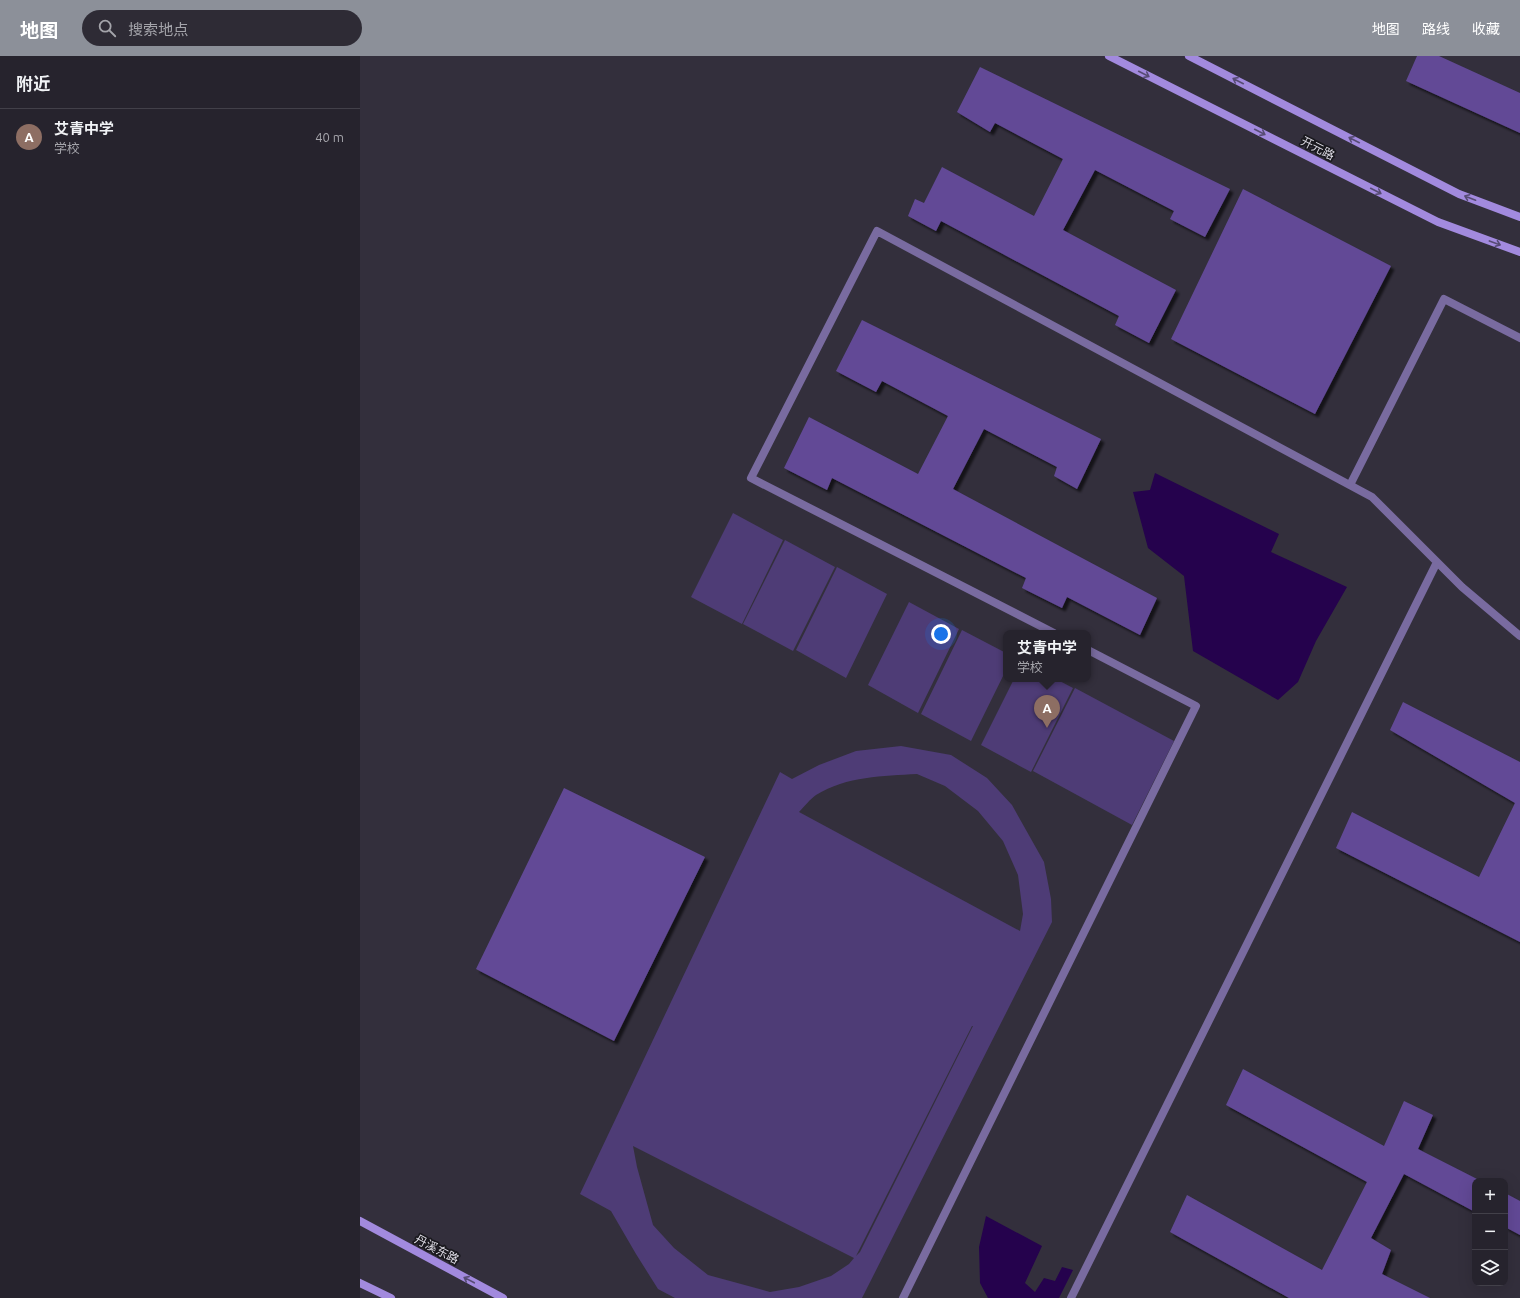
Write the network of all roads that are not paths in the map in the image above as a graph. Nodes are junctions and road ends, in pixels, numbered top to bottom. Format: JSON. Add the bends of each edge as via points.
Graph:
{"nodes":[{"id":1,"x":1109,"y":56,"type":"edge"},
{"id":2,"x":1189,"y":56,"type":"edge"},
{"id":3,"x":1520,"y":217,"type":"edge"},
{"id":4,"x":1520,"y":252,"type":"edge"},
{"id":5,"x":1520,"y":338,"type":"edge"},
{"id":6,"x":1350,"y":485,"type":"junction"},
{"id":7,"x":1437,"y":562,"type":"junction"},
{"id":8,"x":1048,"y":630,"type":"edge"},
{"id":9,"x":1520,"y":636,"type":"edge"},
{"id":10,"x":1091,"y":652,"type":"edge"},
{"id":11,"x":360,"y":1221,"type":"edge"},
{"id":12,"x":360,"y":1283,"type":"edge"},
{"id":13,"x":391,"y":1298,"type":"edge"},
{"id":14,"x":503,"y":1298,"type":"edge"},
{"id":15,"x":903,"y":1298,"type":"edge"},
{"id":16,"x":1071,"y":1298,"type":"edge"}],
"edges":[{"from":1,"to":4,"type":"street","name":"开元路","one_way":true,"via":[[1438,222]]},
{"from":3,"to":2,"type":"street","name":"开元路","one_way":true,"via":[[1459,194]]},
{"from":5,"to":6,"type":"lane","via":[[1444,300]]},
{"from":6,"to":7,"type":"lane","via":[[1372,497]]},
{"from":6,"to":8,"type":"lane","via":[[876,231],[751,478]]},
{"from":7,"to":9,"type":"lane","via":[[1462,587]]},
{"from":7,"to":16,"type":"lane"},
{"from":10,"to":15,"type":"lane","via":[[1196,706]]},
{"from":14,"to":11,"type":"street","name":"丹溪东路","one_way":true},
{"from":12,"to":13,"type":"street"}]}
